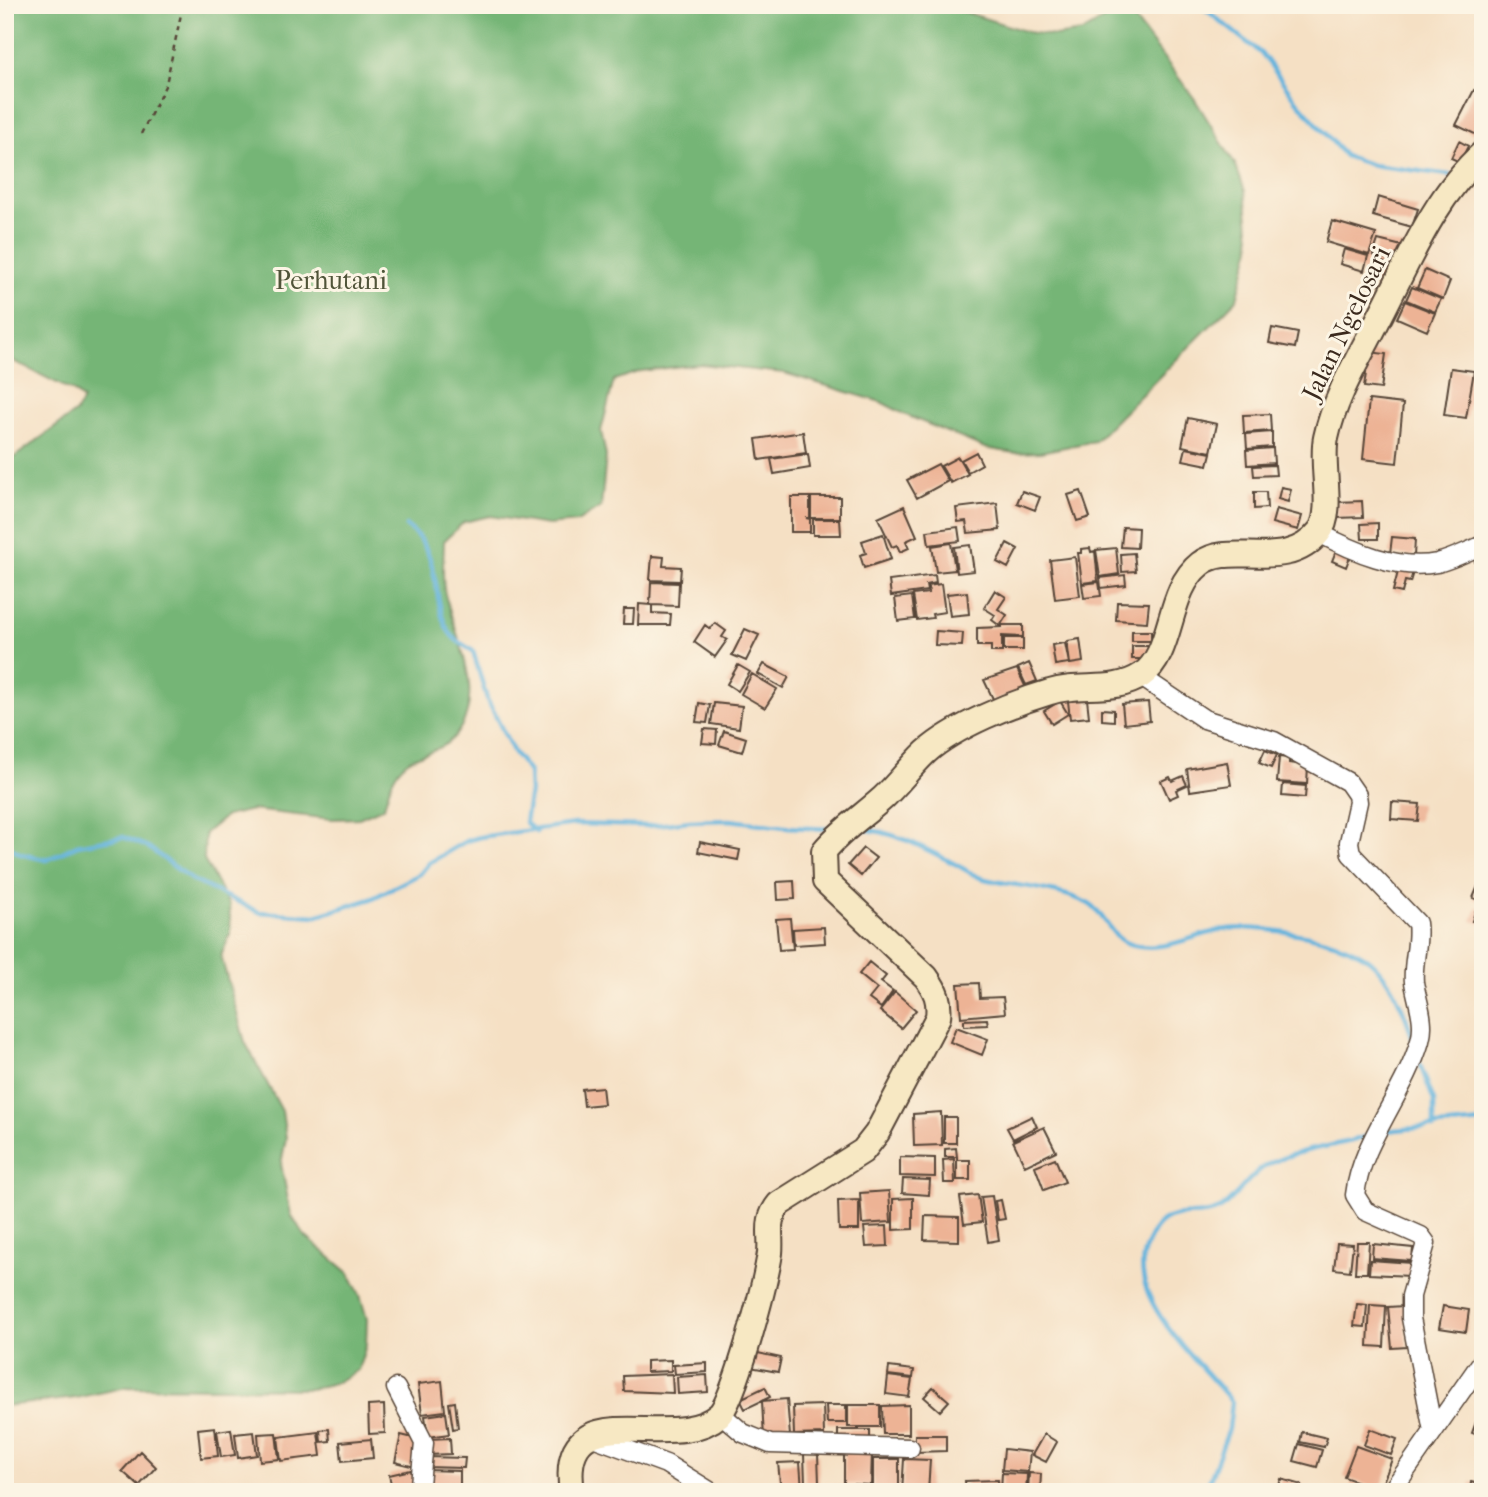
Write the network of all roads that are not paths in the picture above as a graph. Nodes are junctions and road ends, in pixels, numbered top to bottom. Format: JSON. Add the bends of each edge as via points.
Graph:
{"nodes":[{"id":1,"x":1483,"y":153,"type":"edge"},
{"id":2,"x":1319,"y":533,"type":"junction"},
{"id":3,"x":1483,"y":545,"type":"edge"},
{"id":4,"x":1140,"y":676,"type":"junction"},
{"id":5,"x":1483,"y":1360,"type":"edge"},
{"id":6,"x":396,"y":1388,"type":"dead end"},
{"id":7,"x":721,"y":1414,"type":"junction"},
{"id":8,"x":1433,"y":1431,"type":"junction"},
{"id":9,"x":587,"y":1435,"type":"junction"},
{"id":10,"x":910,"y":1448,"type":"dead end"},
{"id":11,"x":416,"y":1492,"type":"edge"},
{"id":12,"x":572,"y":1492,"type":"edge"},
{"id":13,"x":711,"y":1492,"type":"edge"},
{"id":14,"x":1391,"y":1492,"type":"edge"}],
"edges":[{"from":1,"to":2,"type":"street","name":"Jalan Ngelosari","via":[[1459,175],[1433,214],[1337,402],[1325,440],[1326,519]]},
{"from":2,"to":3,"type":"street","via":[[1347,548],[1415,565],[1439,562]]},
{"from":2,"to":4,"type":"street","via":[[1277,556],[1215,558],[1201,563],[1175,600],[1152,667]]},
{"from":4,"to":7,"type":"street","via":[[1113,687],[1052,691],[957,730],[926,752],[824,851],[825,881],[926,977],[936,992],[938,1017],[890,1111],[863,1151],[772,1212],[764,1285],[741,1367]]},
{"from":4,"to":8,"type":"street","via":[[1204,719],[1274,741],[1354,788],[1358,802],[1349,842],[1351,854],[1417,923],[1414,981],[1422,1026],[1415,1054],[1372,1140],[1356,1186],[1365,1211],[1426,1242],[1415,1276],[1411,1318]]},
{"from":5,"to":8,"type":"street"},
{"from":6,"to":11,"type":"street","via":[[424,1443]]},
{"from":7,"to":9,"type":"street","via":[[698,1426],[668,1432],[599,1431]]},
{"from":7,"to":10,"type":"street","via":[[743,1433],[770,1444]]},
{"from":8,"to":14,"type":"street"},
{"from":9,"to":12,"type":"street","via":[[574,1456]]},
{"from":9,"to":13,"type":"street","via":[[666,1464]]}]}
